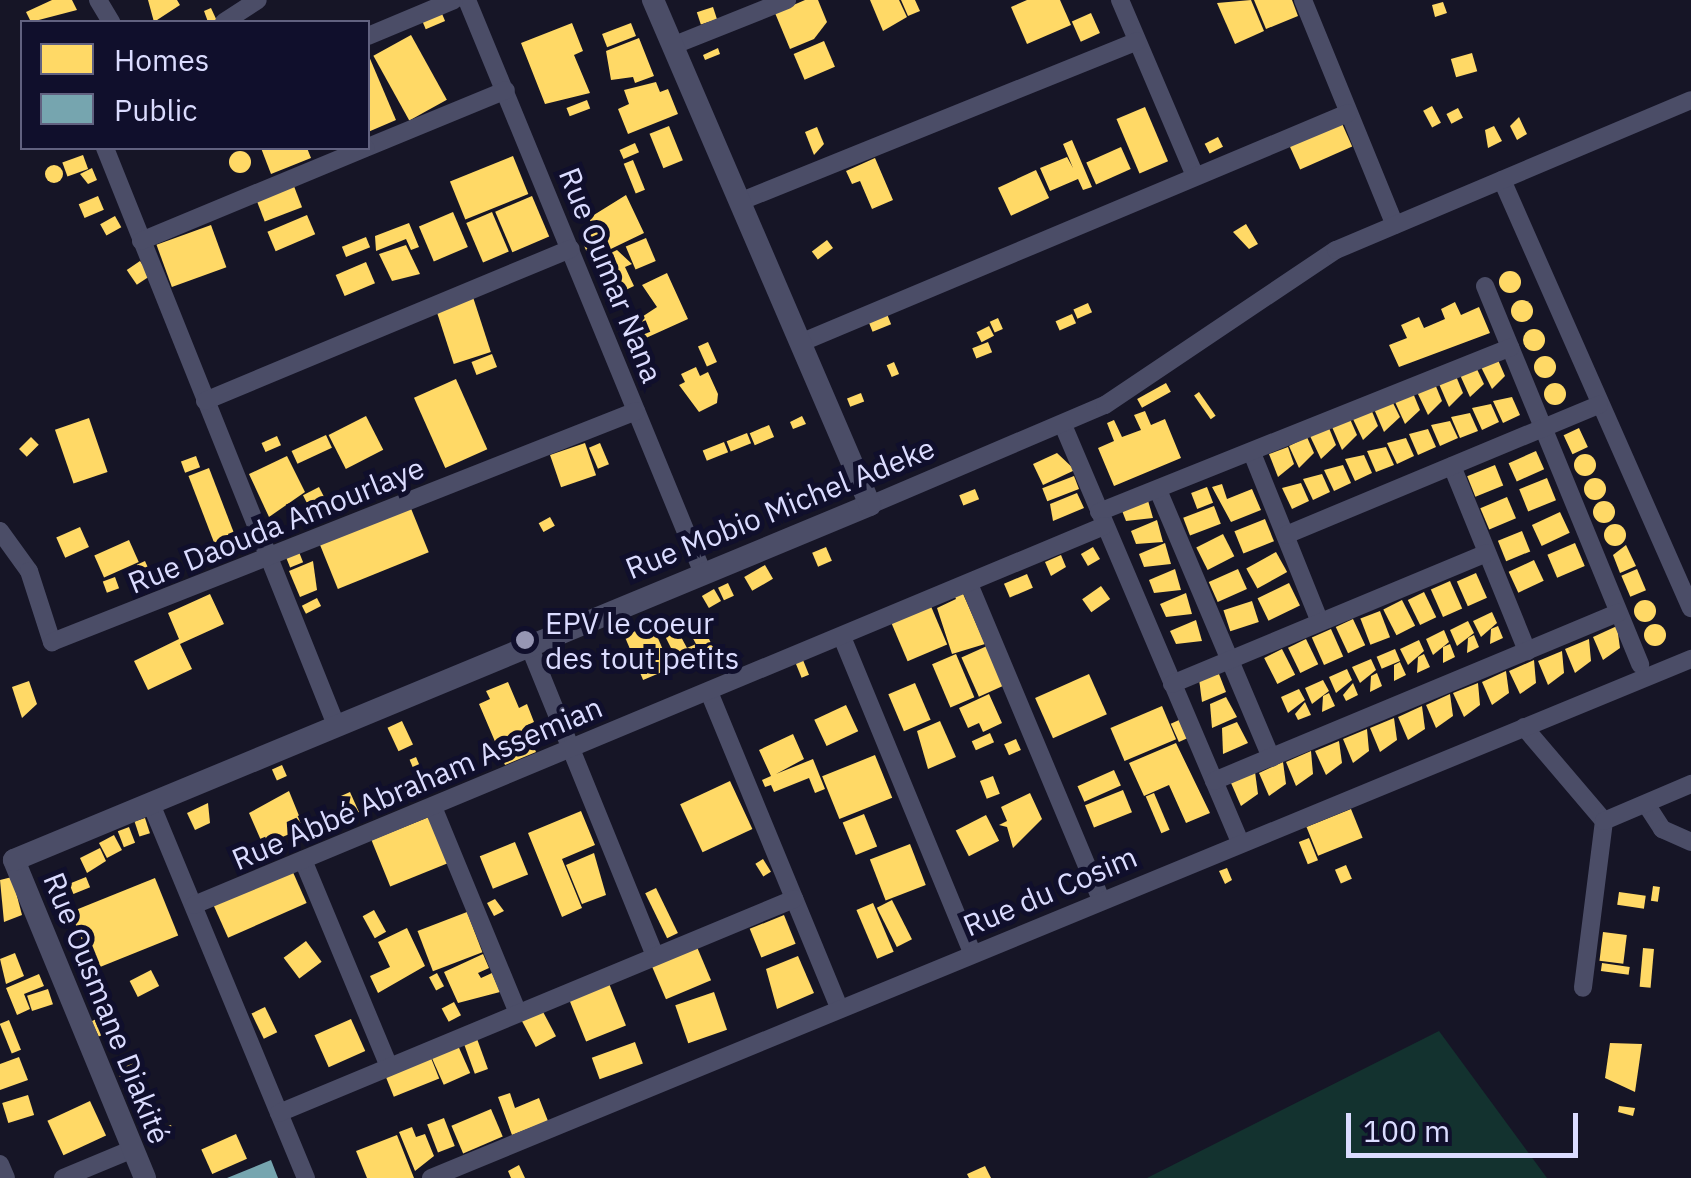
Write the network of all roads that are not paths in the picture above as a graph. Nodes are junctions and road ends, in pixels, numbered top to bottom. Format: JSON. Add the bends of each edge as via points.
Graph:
{"nodes":[{"id":1,"x":258,"y":0,"type":"edge"},
{"id":2,"x":454,"y":0,"type":"edge"},
{"id":3,"x":467,"y":0,"type":"edge"},
{"id":4,"x":653,"y":0,"type":"edge"},
{"id":5,"x":786,"y":0,"type":"edge"},
{"id":6,"x":1120,"y":0,"type":"edge"},
{"id":7,"x":1303,"y":0,"type":"edge"},
{"id":8,"x":227,"y":20,"type":"edge"},
{"id":9,"x":370,"y":35,"type":"edge"},
{"id":10,"x":1137,"y":41,"type":"junction"},
{"id":11,"x":672,"y":46,"type":"junction"},
{"id":12,"x":506,"y":90,"type":"junction"},
{"id":13,"x":1691,"y":100,"type":"edge"},
{"id":14,"x":1348,"y":113,"type":"junction"},
{"id":15,"x":370,"y":146,"type":"edge"},
{"id":16,"x":105,"y":150,"type":"edge"},
{"id":17,"x":360,"y":150,"type":"edge"},
{"id":18,"x":1195,"y":176,"type":"junction"},
{"id":19,"x":1502,"y":180,"type":"junction"},
{"id":20,"x":740,"y":202,"type":"junction"},
{"id":21,"x":1395,"y":225,"type":"junction"},
{"id":22,"x":141,"y":241,"type":"junction"},
{"id":23,"x":571,"y":249,"type":"junction"},
{"id":24,"x":1485,"y":286,"type":"dead end"},
{"id":25,"x":800,"y":343,"type":"junction"},
{"id":26,"x":1510,"y":348,"type":"junction"},
{"id":27,"x":206,"y":401,"type":"junction"},
{"id":28,"x":1599,"y":405,"type":"junction"},
{"id":29,"x":636,"y":411,"type":"junction"},
{"id":30,"x":1063,"y":424,"type":"junction"},
{"id":31,"x":1542,"y":428,"type":"junction"},
{"id":32,"x":1252,"y":452,"type":"junction"},
{"id":33,"x":1452,"y":466,"type":"junction"},
{"id":34,"x":1158,"y":490,"type":"junction"},
{"id":35,"x":870,"y":504,"type":"junction"},
{"id":36,"x":1101,"y":519,"type":"junction"},
{"id":37,"x":0,"y":531,"type":"edge"},
{"id":38,"x":1286,"y":535,"type":"junction"},
{"id":39,"x":1487,"y":552,"type":"junction"},
{"id":40,"x":269,"y":558,"type":"junction"},
{"id":41,"x":702,"y":571,"type":"junction"},
{"id":42,"x":969,"y":584,"type":"junction"},
{"id":43,"x":1691,"y":608,"type":"edge"},
{"id":44,"x":1618,"y":613,"type":"junction"},
{"id":45,"x":1318,"y":620,"type":"junction"},
{"id":46,"x":842,"y":637,"type":"junction"},
{"id":47,"x":528,"y":644,"type":"junction"},
{"id":48,"x":1527,"y":651,"type":"junction"},
{"id":49,"x":1229,"y":659,"type":"junction"},
{"id":50,"x":1691,"y":659,"type":"edge"},
{"id":51,"x":1640,"y":664,"type":"dead end"},
{"id":52,"x":1172,"y":684,"type":"junction"},
{"id":53,"x":708,"y":692,"type":"junction"},
{"id":54,"x":336,"y":725,"type":"junction"},
{"id":55,"x":1524,"y":727,"type":"junction"},
{"id":56,"x":570,"y":749,"type":"junction"},
{"id":57,"x":1271,"y":758,"type":"junction"},
{"id":58,"x":1214,"y":782,"type":"junction"},
{"id":59,"x":1691,"y":784,"type":"edge"},
{"id":60,"x":150,"y":804,"type":"junction"},
{"id":61,"x":1646,"y":804,"type":"junction"},
{"id":62,"x":434,"y":807,"type":"junction"},
{"id":63,"x":1604,"y":821,"type":"junction"},
{"id":64,"x":1240,"y":842,"type":"junction"},
{"id":65,"x":1691,"y":842,"type":"edge"},
{"id":66,"x":303,"y":860,"type":"junction"},
{"id":67,"x":7,"y":863,"type":"edge"},
{"id":68,"x":794,"y":899,"type":"junction"},
{"id":69,"x":1101,"y":900,"type":"junction"},
{"id":70,"x":194,"y":905,"type":"junction"},
{"id":71,"x":972,"y":953,"type":"junction"},
{"id":72,"x":655,"y":956,"type":"junction"},
{"id":73,"x":1583,"y":988,"type":"dead end"},
{"id":74,"x":839,"y":1008,"type":"junction"},
{"id":75,"x":518,"y":1013,"type":"junction"},
{"id":76,"x":388,"y":1068,"type":"junction"},
{"id":77,"x":279,"y":1113,"type":"junction"},
{"id":78,"x":133,"y":1149,"type":"junction"},
{"id":79,"x":0,"y":1164,"type":"edge"},
{"id":80,"x":6,"y":1178,"type":"edge"},
{"id":81,"x":63,"y":1178,"type":"edge"},
{"id":82,"x":145,"y":1178,"type":"edge"},
{"id":83,"x":306,"y":1178,"type":"edge"},
{"id":84,"x":431,"y":1178,"type":"edge"}],
"edges":[{"from":1,"to":8,"type":"street"},
{"from":2,"to":9,"type":"street"},
{"from":3,"to":12,"type":"street","name":"Rue Oumar Nana"},
{"from":4,"to":11,"type":"street"},
{"from":5,"to":11,"type":"street"},
{"from":6,"to":10,"type":"street"},
{"from":7,"to":14,"type":"street"},
{"from":10,"to":18,"type":"street"},
{"from":10,"to":20,"type":"street"},
{"from":11,"to":20,"type":"street"},
{"from":12,"to":15,"type":"street"},
{"from":12,"to":23,"type":"street","name":"Rue Oumar Nana"},
{"from":13,"to":19,"type":"street","name":"Rue Mobio Michel Adeke"},
{"from":14,"to":18,"type":"street"},
{"from":14,"to":21,"type":"street"},
{"from":16,"to":22,"type":"street"},
{"from":17,"to":22,"type":"street"},
{"from":18,"to":25,"type":"street"},
{"from":19,"to":21,"type":"street","name":"Rue Mobio Michel Adeke"},
{"from":19,"to":28,"type":"street"},
{"from":20,"to":25,"type":"street"},
{"from":21,"to":30,"type":"street","name":"Rue Mobio Michel Adeke","via":[[1308,264],[1128,390]]},
{"from":22,"to":27,"type":"street"},
{"from":23,"to":27,"type":"street"},
{"from":23,"to":29,"type":"street","name":"Rue Oumar Nana"},
{"from":24,"to":26,"type":"street"},
{"from":25,"to":35,"type":"street"},
{"from":26,"to":31,"type":"street"},
{"from":26,"to":32,"type":"street","name":"Rue Abbé Abraham Assemian"},
{"from":27,"to":40,"type":"street"},
{"from":28,"to":31,"type":"street"},
{"from":28,"to":43,"type":"street"},
{"from":29,"to":40,"type":"street","name":"Rue Daouda Amourlaye"},
{"from":29,"to":41,"type":"street","name":"Rue Oumar Nana"},
{"from":30,"to":35,"type":"street","name":"Rue Mobio Michel Adeke"},
{"from":30,"to":36,"type":"street"},
{"from":31,"to":33,"type":"street"},
{"from":31,"to":44,"type":"street"},
{"from":32,"to":34,"type":"street","name":"Rue Abbé Abraham Assemian"},
{"from":32,"to":38,"type":"street"},
{"from":33,"to":38,"type":"street"},
{"from":33,"to":39,"type":"street"},
{"from":34,"to":36,"type":"street","name":"Rue Abbé Abraham Assemian"},
{"from":34,"to":49,"type":"street"},
{"from":35,"to":41,"type":"street","name":"Rue Mobio Michel Adeke"},
{"from":36,"to":42,"type":"street","name":"Rue Abbé Abraham Assemian"},
{"from":36,"to":52,"type":"street"},
{"from":37,"to":40,"type":"street","name":"Rue Daouda Amourlaye","via":[[29,571],[52,642]]},
{"from":38,"to":45,"type":"street"},
{"from":39,"to":45,"type":"street"},
{"from":39,"to":48,"type":"street"},
{"from":40,"to":54,"type":"street"},
{"from":41,"to":47,"type":"street","name":"Rue Mobio Michel Adeke"},
{"from":42,"to":46,"type":"street","name":"Rue Abbé Abraham Assemian"},
{"from":42,"to":69,"type":"street"},
{"from":44,"to":48,"type":"street"},
{"from":44,"to":51,"type":"street"},
{"from":45,"to":49,"type":"street"},
{"from":46,"to":53,"type":"street","name":"Rue Abbé Abraham Assemian"},
{"from":46,"to":71,"type":"street"},
{"from":47,"to":54,"type":"street","name":"Rue Mobio Michel Adeke"},
{"from":47,"to":56,"type":"street"},
{"from":48,"to":57,"type":"street"},
{"from":49,"to":52,"type":"street"},
{"from":49,"to":57,"type":"street"},
{"from":50,"to":55,"type":"street","name":"Rue du Cosim"},
{"from":52,"to":58,"type":"street"},
{"from":53,"to":56,"type":"street","name":"Rue Abbé Abraham Assemian"},
{"from":53,"to":68,"type":"street"},
{"from":54,"to":60,"type":"street","name":"Rue Mobio Michel Adeke"},
{"from":55,"to":63,"type":"street"},
{"from":55,"to":64,"type":"street","name":"Rue du Cosim"},
{"from":56,"to":62,"type":"street","name":"Rue Abbé Abraham Assemian"},
{"from":56,"to":72,"type":"street"},
{"from":57,"to":58,"type":"street"},
{"from":58,"to":64,"type":"street"},
{"from":59,"to":61,"type":"street"},
{"from":60,"to":67,"type":"street","name":"Rue Mobio Michel Adeke"},
{"from":60,"to":70,"type":"street"},
{"from":61,"to":63,"type":"street"},
{"from":61,"to":65,"type":"street","via":[[1662,829]]},
{"from":62,"to":66,"type":"street","name":"Rue Abbé Abraham Assemian"},
{"from":62,"to":75,"type":"street"},
{"from":63,"to":73,"type":"street"},
{"from":64,"to":69,"type":"street","name":"Rue du Cosim"},
{"from":66,"to":70,"type":"street","name":"Rue Abbé Abraham Assemian"},
{"from":66,"to":76,"type":"street"},
{"from":67,"to":78,"type":"street","name":"Rue Ousmane Diakité"},
{"from":68,"to":72,"type":"street"},
{"from":68,"to":74,"type":"street"},
{"from":69,"to":71,"type":"street","name":"Rue du Cosim"},
{"from":70,"to":77,"type":"street"},
{"from":71,"to":74,"type":"street","name":"Rue du Cosim"},
{"from":72,"to":75,"type":"street"},
{"from":74,"to":84,"type":"street","name":"Rue du Cosim"},
{"from":75,"to":76,"type":"street"},
{"from":76,"to":77,"type":"street"},
{"from":77,"to":83,"type":"street"},
{"from":78,"to":81,"type":"street"},
{"from":78,"to":82,"type":"street","name":"Rue Ousmane Diakité"},
{"from":79,"to":80,"type":"street"}]}
